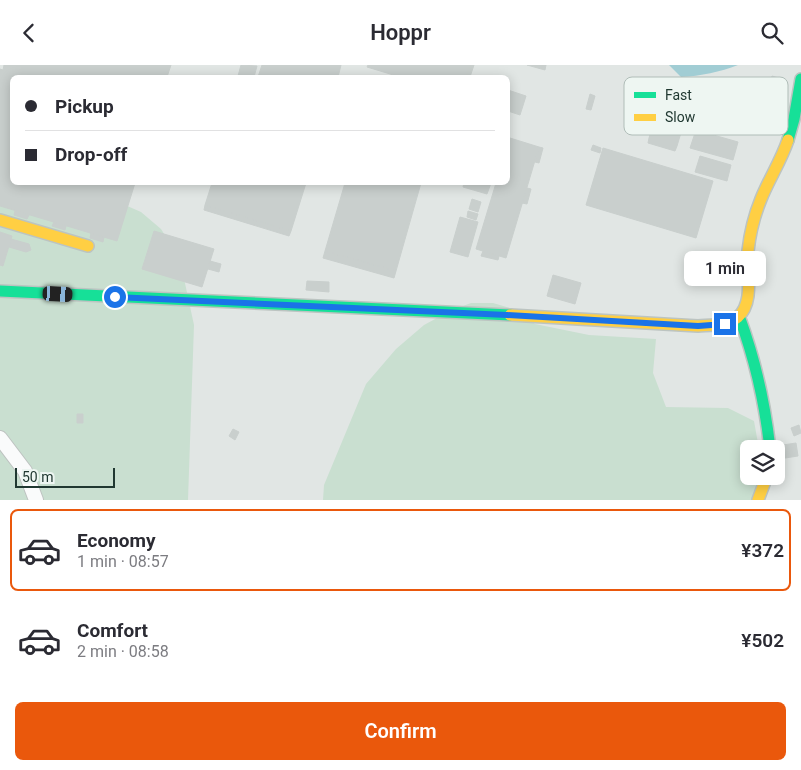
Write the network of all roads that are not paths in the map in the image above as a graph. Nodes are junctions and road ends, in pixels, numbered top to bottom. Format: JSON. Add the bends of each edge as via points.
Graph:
{"nodes":[{"id":1,"x":801,"y":79,"type":"edge"},
{"id":2,"x":0,"y":220,"type":"edge"},
{"id":3,"x":88,"y":246,"type":"dead end"},
{"id":4,"x":0,"y":291,"type":"edge"},
{"id":5,"x":739,"y":316,"type":"junction"},
{"id":6,"x":0,"y":438,"type":"edge"},
{"id":7,"x":769,"y":440,"type":"edge"},
{"id":8,"x":764,"y":485,"type":"edge"},
{"id":9,"x":36,"y":500,"type":"edge"},
{"id":10,"x":758,"y":500,"type":"edge"}],
"edges":[{"from":1,"to":5,"type":"street","via":[[784,152],[761,198],[751,227],[747,260],[748,299]]},
{"from":2,"to":3,"type":"street"},
{"from":4,"to":5,"type":"street","via":[[698,326],[725,324]]},
{"from":5,"to":7,"type":"street","via":[[756,365]]},
{"from":6,"to":9,"type":"street","via":[[24,471]]},
{"from":8,"to":10,"type":"street"}]}
